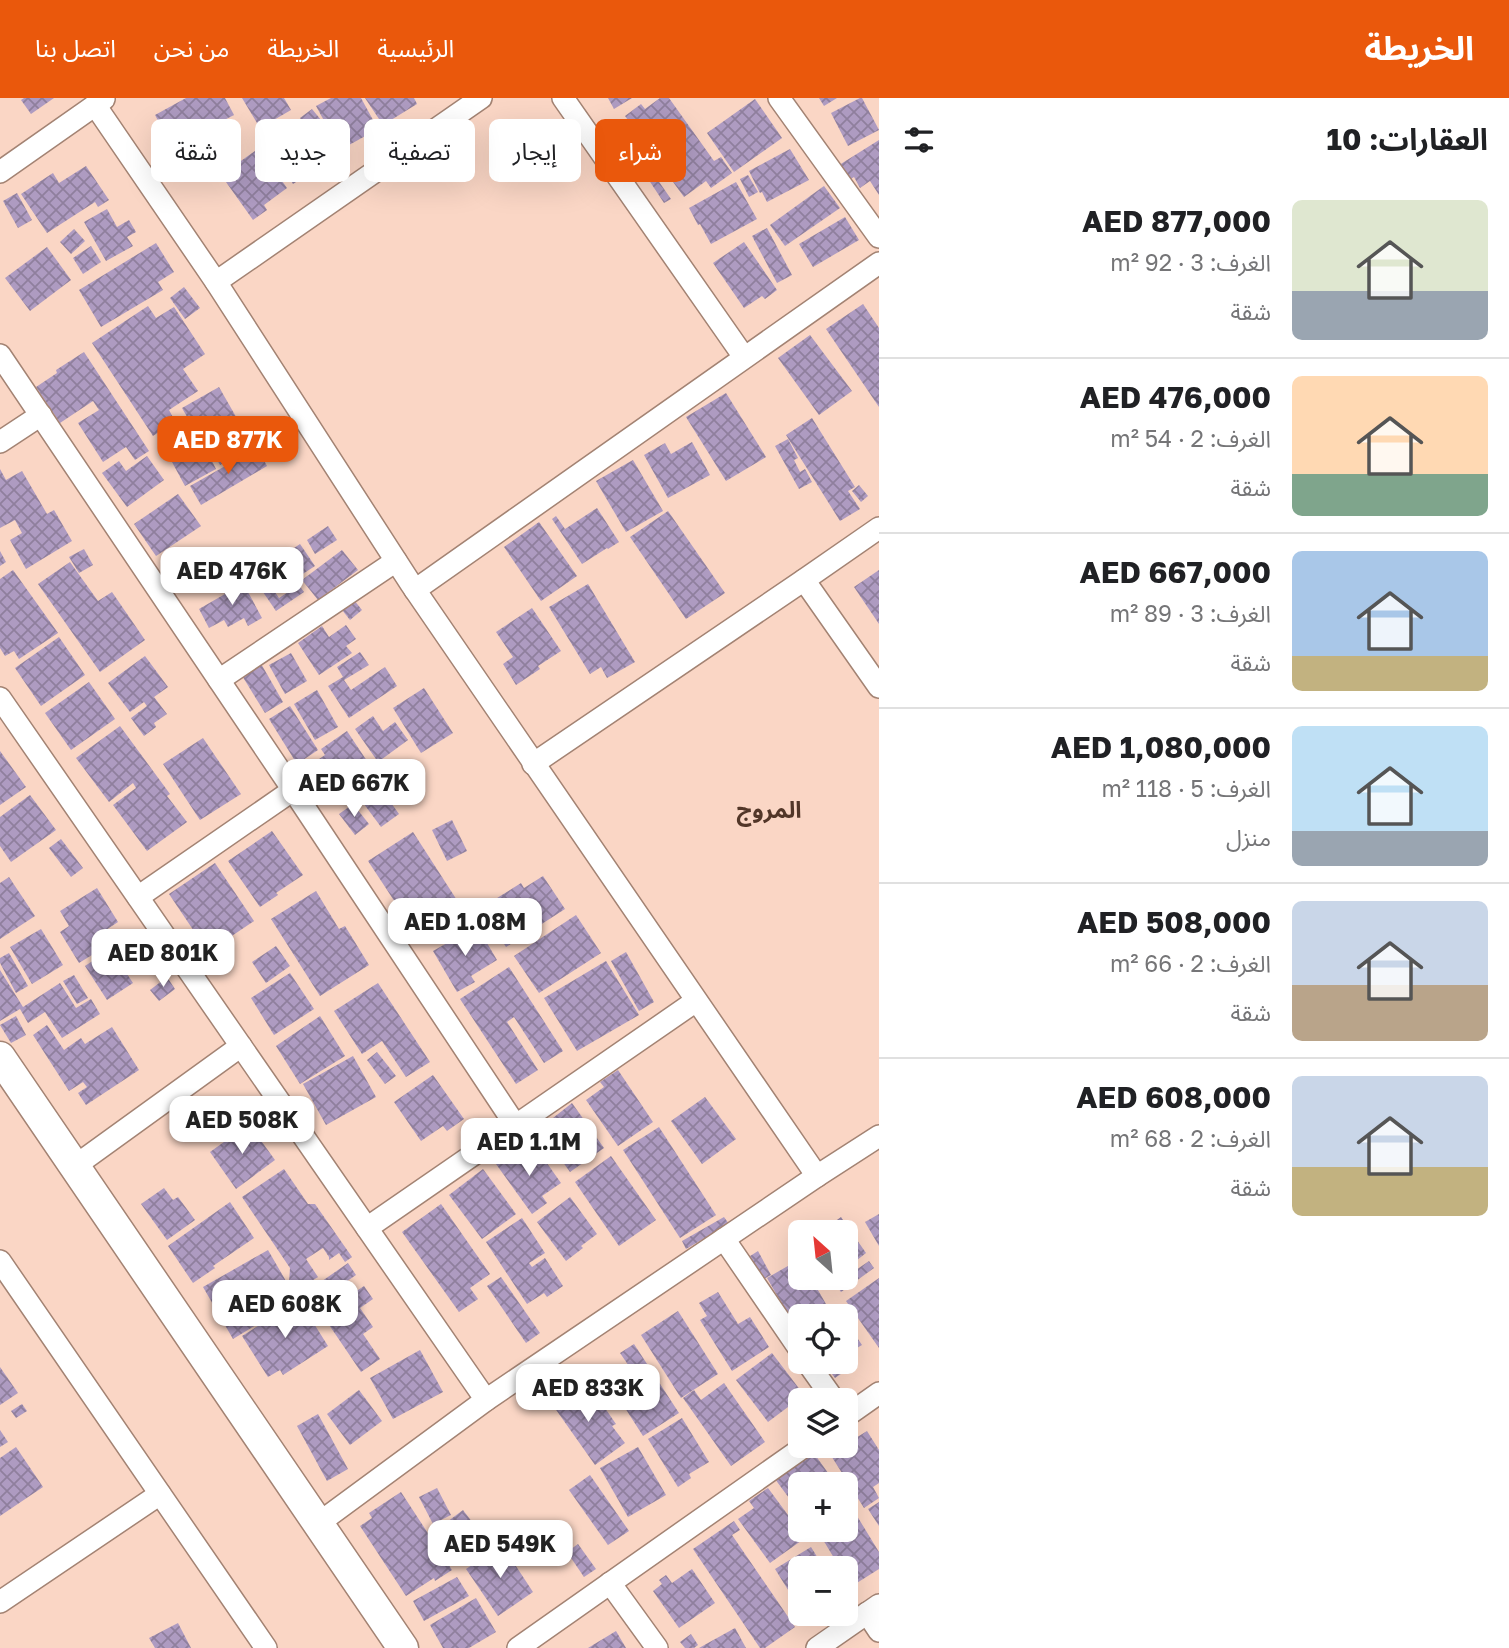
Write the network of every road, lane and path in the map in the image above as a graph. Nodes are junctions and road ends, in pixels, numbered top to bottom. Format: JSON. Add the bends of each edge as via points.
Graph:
{"nodes":[{"id":1,"x":481,"y":98,"type":"edge"},
{"id":2,"x":563,"y":98,"type":"edge"},
{"id":3,"x":779,"y":98,"type":"edge"},
{"id":4,"x":99,"y":102,"type":"edge"},
{"id":5,"x":0,"y":173,"type":"edge"},
{"id":6,"x":879,"y":237,"type":"edge"},
{"id":7,"x":879,"y":263,"type":"edge"},
{"id":8,"x":216,"y":282,"type":"junction"},
{"id":9,"x":0,"y":355,"type":"edge"},
{"id":10,"x":744,"y":358,"type":"junction"},
{"id":11,"x":41,"y":415,"type":"junction"},
{"id":12,"x":0,"y":442,"type":"edge"},
{"id":13,"x":879,"y":528,"type":"edge"},
{"id":14,"x":396,"y":561,"type":"junction"},
{"id":15,"x":804,"y":580,"type":"junction"},
{"id":16,"x":415,"y":590,"type":"junction"},
{"id":17,"x":219,"y":680,"type":"junction"},
{"id":18,"x":879,"y":687,"type":"edge"},
{"id":19,"x":0,"y":698,"type":"edge"},
{"id":20,"x":533,"y":764,"type":"junction"},
{"id":21,"x":293,"y":790,"type":"junction"},
{"id":22,"x":138,"y":897,"type":"junction"},
{"id":23,"x":696,"y":1001,"type":"junction"},
{"id":24,"x":241,"y":1046,"type":"junction"},
{"id":25,"x":0,"y":1057,"type":"edge"},
{"id":26,"x":516,"y":1126,"type":"junction"},
{"id":27,"x":879,"y":1136,"type":"edge"},
{"id":28,"x":75,"y":1166,"type":"junction"},
{"id":29,"x":817,"y":1176,"type":"junction"},
{"id":30,"x":367,"y":1228,"type":"junction"},
{"id":31,"x":724,"y":1239,"type":"junction"},
{"id":32,"x":0,"y":1261,"type":"edge"},
{"id":33,"x":788,"y":1332,"type":"edge"},
{"id":34,"x":879,"y":1393,"type":"edge"},
{"id":35,"x":486,"y":1400,"type":"junction"},
{"id":36,"x":858,"y":1408,"type":"edge"},
{"id":37,"x":788,"y":1458,"type":"edge"},
{"id":38,"x":160,"y":1494,"type":"junction"},
{"id":39,"x":318,"y":1523,"type":"junction"},
{"id":40,"x":610,"y":1583,"type":"junction"},
{"id":41,"x":0,"y":1602,"type":"edge"},
{"id":42,"x":873,"y":1609,"type":"edge"},
{"id":43,"x":879,"y":1632,"type":"edge"},
{"id":44,"x":266,"y":1648,"type":"edge"},
{"id":45,"x":403,"y":1648,"type":"edge"},
{"id":46,"x":518,"y":1648,"type":"edge"},
{"id":47,"x":657,"y":1648,"type":"edge"},
{"id":48,"x":817,"y":1648,"type":"edge"}],
"edges":[{"from":1,"to":8,"type":"street"},
{"from":2,"to":10,"type":"street"},
{"from":3,"to":6,"type":"street"},
{"from":4,"to":5,"type":"street"},
{"from":4,"to":8,"type":"street"},
{"from":7,"to":10,"type":"street"},
{"from":8,"to":14,"type":"street"},
{"from":9,"to":11,"type":"street"},
{"from":10,"to":16,"type":"street"},
{"from":11,"to":12,"type":"street"},
{"from":11,"to":17,"type":"street"},
{"from":13,"to":15,"type":"street"},
{"from":14,"to":16,"type":"street"},
{"from":14,"to":17,"type":"street"},
{"from":15,"to":18,"type":"street"},
{"from":15,"to":20,"type":"street"},
{"from":16,"to":20,"type":"street"},
{"from":17,"to":21,"type":"street"},
{"from":19,"to":22,"type":"street"},
{"from":20,"to":23,"type":"street"},
{"from":21,"to":22,"type":"street"},
{"from":21,"to":26,"type":"street"},
{"from":22,"to":24,"type":"street"},
{"from":23,"to":26,"type":"street"},
{"from":23,"to":29,"type":"street"},
{"from":24,"to":28,"type":"street"},
{"from":24,"to":30,"type":"street"},
{"from":25,"to":28,"type":"street"},
{"from":26,"to":30,"type":"street"},
{"from":27,"to":29,"type":"street"},
{"from":28,"to":39,"type":"street"},
{"from":29,"to":31,"type":"street"},
{"from":30,"to":35,"type":"street"},
{"from":31,"to":33,"type":"street"},
{"from":31,"to":35,"type":"street"},
{"from":32,"to":38,"type":"street"},
{"from":34,"to":36,"type":"street"},
{"from":35,"to":39,"type":"street"},
{"from":37,"to":40,"type":"street"},
{"from":38,"to":41,"type":"street"},
{"from":38,"to":44,"type":"street"},
{"from":39,"to":45,"type":"street"},
{"from":40,"to":46,"type":"street"},
{"from":40,"to":47,"type":"street"},
{"from":42,"to":43,"type":"street"},
{"from":42,"to":48,"type":"street"}]}
